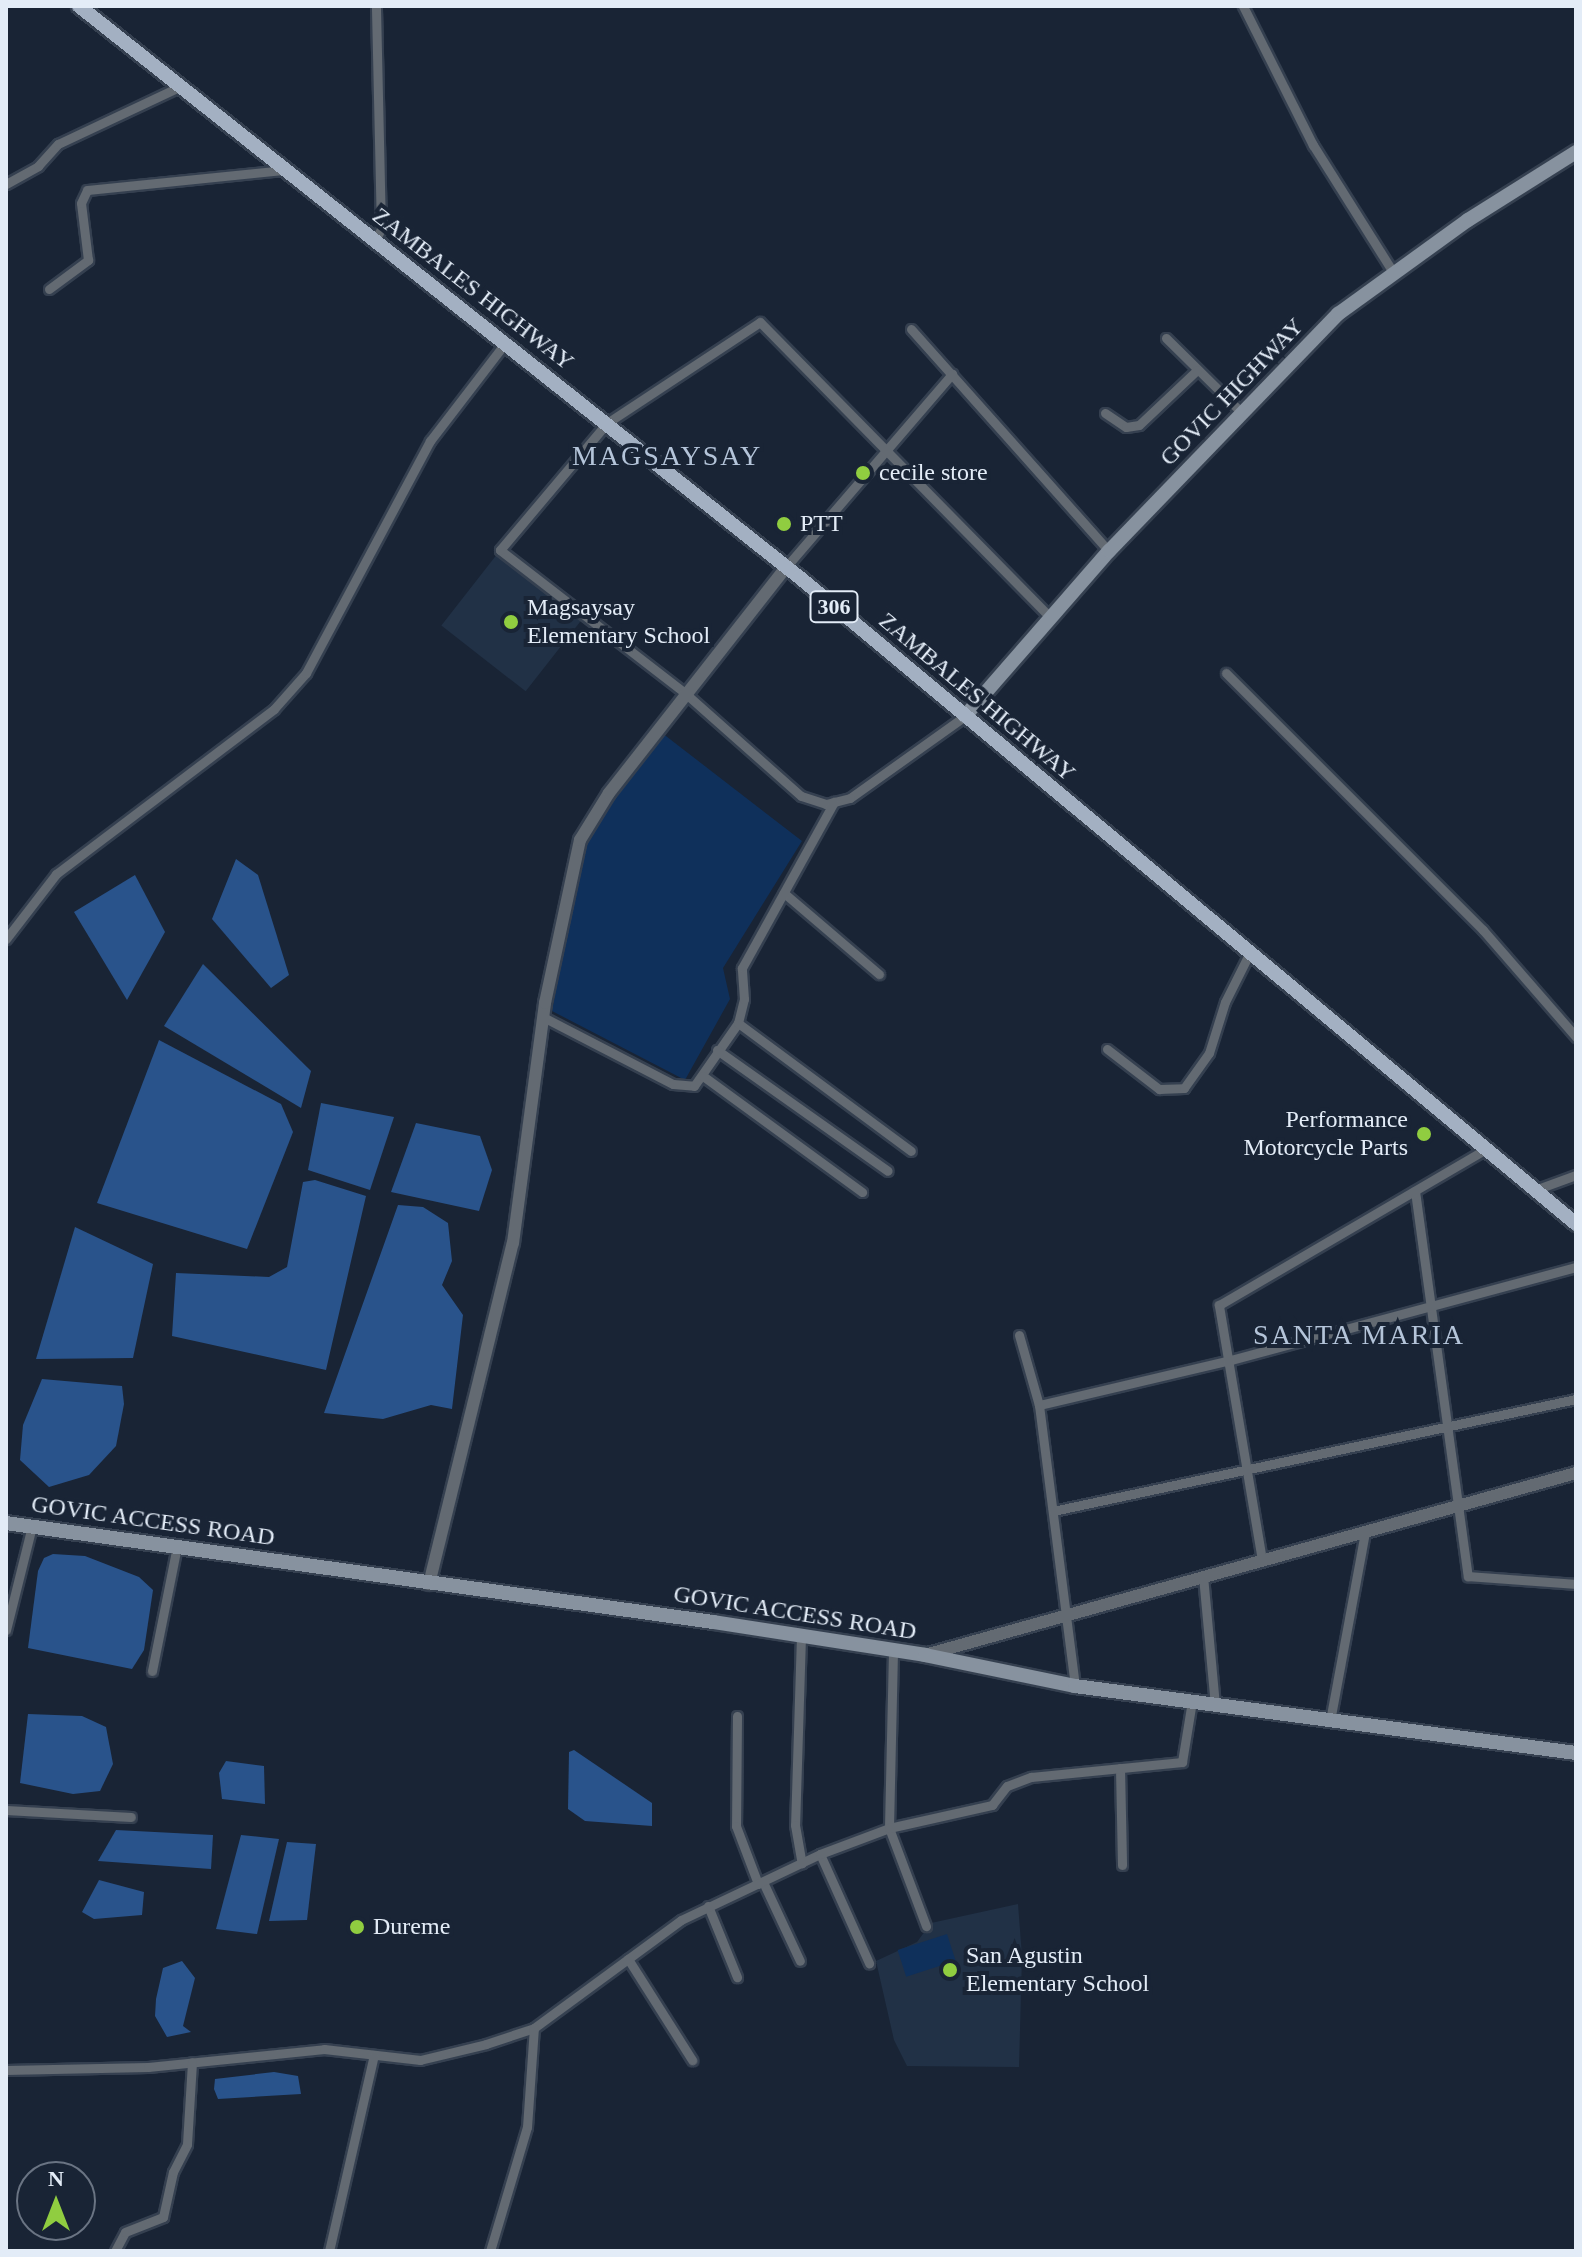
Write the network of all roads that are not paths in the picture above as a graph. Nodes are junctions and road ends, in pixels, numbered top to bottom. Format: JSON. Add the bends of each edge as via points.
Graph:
{"nodes":[{"id":1,"x":79,"y":6,"type":"edge"},
{"id":2,"x":376,"y":6,"type":"edge"},
{"id":3,"x":1243,"y":6,"type":"edge"},
{"id":4,"x":179,"y":87,"type":"junction"},
{"id":5,"x":1576,"y":152,"type":"edge"},
{"id":6,"x":283,"y":170,"type":"junction"},
{"id":7,"x":6,"y":184,"type":"edge"},
{"id":8,"x":375,"y":240,"type":"junction"},
{"id":9,"x":1393,"y":272,"type":"junction"},
{"id":10,"x":49,"y":289,"type":"dead end"},
{"id":11,"x":911,"y":329,"type":"dead end"},
{"id":12,"x":1166,"y":338,"type":"dead end"},
{"id":13,"x":506,"y":342,"type":"junction"},
{"id":14,"x":1197,"y":370,"type":"junction"},
{"id":15,"x":952,"y":374,"type":"junction"},
{"id":16,"x":1105,"y":413,"type":"dead end"},
{"id":17,"x":1242,"y":413,"type":"junction"},
{"id":18,"x":607,"y":423,"type":"junction"},
{"id":19,"x":886,"y":450,"type":"junction"},
{"id":20,"x":1109,"y":551,"type":"junction"},
{"id":21,"x":786,"y":567,"type":"junction"},
{"id":22,"x":1050,"y":617,"type":"junction"},
{"id":23,"x":1226,"y":673,"type":"dead end"},
{"id":24,"x":685,"y":693,"type":"junction"},
{"id":25,"x":965,"y":716,"type":"junction"},
{"id":26,"x":834,"y":802,"type":"junction"},
{"id":27,"x":784,"y":893,"type":"junction"},
{"id":28,"x":6,"y":939,"type":"edge"},
{"id":29,"x":1250,"y":952,"type":"junction"},
{"id":30,"x":879,"y":974,"type":"dead end"},
{"id":31,"x":543,"y":1017,"type":"junction"},
{"id":32,"x":738,"y":1023,"type":"junction"},
{"id":33,"x":1576,"y":1037,"type":"edge"},
{"id":34,"x":1107,"y":1049,"type":"dead end"},
{"id":35,"x":717,"y":1050,"type":"junction"},
{"id":36,"x":703,"y":1076,"type":"junction"},
{"id":37,"x":1486,"y":1149,"type":"junction"},
{"id":38,"x":911,"y":1151,"type":"dead end"},
{"id":39,"x":888,"y":1171,"type":"dead end"},
{"id":40,"x":1576,"y":1175,"type":"edge"},
{"id":41,"x":1535,"y":1190,"type":"junction"},
{"id":42,"x":1415,"y":1191,"type":"junction"},
{"id":43,"x":862,"y":1192,"type":"dead end"},
{"id":44,"x":1576,"y":1224,"type":"edge"},
{"id":45,"x":1576,"y":1267,"type":"edge"},
{"id":46,"x":1434,"y":1305,"type":"junction"},
{"id":47,"x":1019,"y":1335,"type":"dead end"},
{"id":48,"x":1231,"y":1360,"type":"junction"},
{"id":49,"x":1576,"y":1399,"type":"edge"},
{"id":50,"x":1039,"y":1405,"type":"junction"},
{"id":51,"x":1449,"y":1429,"type":"junction"},
{"id":52,"x":1246,"y":1468,"type":"junction"},
{"id":53,"x":1576,"y":1473,"type":"edge"},
{"id":54,"x":1460,"y":1504,"type":"junction"},
{"id":55,"x":1053,"y":1511,"type":"junction"},
{"id":56,"x":6,"y":1523,"type":"edge"},
{"id":57,"x":32,"y":1526,"type":"junction"},
{"id":58,"x":1365,"y":1532,"type":"junction"},
{"id":59,"x":177,"y":1546,"type":"junction"},
{"id":60,"x":1262,"y":1560,"type":"junction"},
{"id":61,"x":1203,"y":1576,"type":"junction"},
{"id":62,"x":429,"y":1584,"type":"junction"},
{"id":63,"x":1576,"y":1584,"type":"edge"},
{"id":64,"x":1069,"y":1615,"type":"junction"},
{"id":65,"x":6,"y":1630,"type":"edge"},
{"id":66,"x":801,"y":1636,"type":"junction"},
{"id":67,"x":893,"y":1651,"type":"junction"},
{"id":68,"x":925,"y":1655,"type":"junction"},
{"id":69,"x":152,"y":1671,"type":"dead end"},
{"id":70,"x":1075,"y":1686,"type":"junction"},
{"id":71,"x":1192,"y":1701,"type":"junction"},
{"id":72,"x":1215,"y":1705,"type":"junction"},
{"id":73,"x":737,"y":1716,"type":"dead end"},
{"id":74,"x":1330,"y":1721,"type":"junction"},
{"id":75,"x":1576,"y":1753,"type":"edge"},
{"id":76,"x":1120,"y":1768,"type":"junction"},
{"id":77,"x":6,"y":1810,"type":"edge"},
{"id":78,"x":131,"y":1817,"type":"dead end"},
{"id":79,"x":889,"y":1828,"type":"junction"},
{"id":80,"x":820,"y":1854,"type":"junction"},
{"id":81,"x":802,"y":1863,"type":"junction"},
{"id":82,"x":1122,"y":1865,"type":"dead end"},
{"id":83,"x":761,"y":1883,"type":"junction"},
{"id":84,"x":708,"y":1906,"type":"junction"},
{"id":85,"x":926,"y":1926,"type":"dead end"},
{"id":86,"x":628,"y":1959,"type":"junction"},
{"id":87,"x":800,"y":1961,"type":"dead end"},
{"id":88,"x":869,"y":1963,"type":"dead end"},
{"id":89,"x":737,"y":1977,"type":"dead end"},
{"id":90,"x":534,"y":2028,"type":"junction"},
{"id":91,"x":374,"y":2055,"type":"junction"},
{"id":92,"x":692,"y":2060,"type":"dead end"},
{"id":93,"x":192,"y":2062,"type":"junction"},
{"id":94,"x":6,"y":2070,"type":"edge"},
{"id":95,"x":115,"y":2251,"type":"edge"},
{"id":96,"x":329,"y":2251,"type":"edge"},
{"id":97,"x":490,"y":2251,"type":"edge"}],
"edges":[{"from":1,"to":4,"type":"main road","name":"ZAMBALES HIGHWAY","number":"306"},
{"from":2,"to":8,"type":"street","via":[[381,229]]},
{"from":3,"to":9,"type":"street","via":[[1313,145]]},
{"from":4,"to":6,"type":"main road","name":"ZAMBALES HIGHWAY","number":"306"},
{"from":4,"to":7,"type":"street","via":[[58,144],[38,166]]},
{"from":5,"to":9,"type":"main road","name":"GOVIC HIGHWAY"},
{"from":6,"to":8,"type":"main road","name":"ZAMBALES HIGHWAY","number":"306"},
{"from":6,"to":10,"type":"street","via":[[87,190],[81,203],[88,260]]},
{"from":8,"to":13,"type":"main road","name":"ZAMBALES HIGHWAY","number":"306"},
{"from":9,"to":17,"type":"main road","name":"GOVIC HIGHWAY","via":[[1338,314]]},
{"from":11,"to":15,"type":"street"},
{"from":12,"to":14,"type":"street"},
{"from":13,"to":18,"type":"main road","name":"ZAMBALES HIGHWAY","number":"306"},
{"from":13,"to":28,"type":"street","via":[[430,441],[306,673],[274,709],[56,874]]},
{"from":14,"to":16,"type":"street","via":[[1139,425],[1126,427]]},
{"from":14,"to":17,"type":"street"},
{"from":15,"to":19,"type":"street"},
{"from":15,"to":20,"type":"street"},
{"from":17,"to":20,"type":"main road","name":"GOVIC HIGHWAY"},
{"from":18,"to":19,"type":"street","via":[[760,322]]},
{"from":18,"to":21,"type":"main road","name":"ZAMBALES HIGHWAY","number":"306"},
{"from":18,"to":24,"type":"street","via":[[500,550]]},
{"from":19,"to":21,"type":"street"},
{"from":19,"to":22,"type":"street"},
{"from":20,"to":22,"type":"main road","name":"GOVIC HIGHWAY"},
{"from":21,"to":24,"type":"street"},
{"from":21,"to":25,"type":"main road","name":"ZAMBALES HIGHWAY","number":"306"},
{"from":22,"to":25,"type":"main road","name":"GOVIC HIGHWAY"},
{"from":23,"to":33,"type":"street","via":[[1483,930]]},
{"from":24,"to":26,"type":"street","via":[[801,796]]},
{"from":24,"to":31,"type":"street","via":[[580,840]]},
{"from":25,"to":26,"type":"street","via":[[850,798]]},
{"from":25,"to":29,"type":"main road","name":"ZAMBALES HIGHWAY","number":"306"},
{"from":26,"to":27,"type":"street"},
{"from":27,"to":30,"type":"street"},
{"from":27,"to":32,"type":"street","via":[[742,968],[744,999]]},
{"from":29,"to":34,"type":"street","via":[[1225,1002],[1209,1053],[1184,1088],[1159,1089]]},
{"from":29,"to":37,"type":"main road","name":"ZAMBALES HIGHWAY","number":"306"},
{"from":31,"to":36,"type":"street","via":[[685,1089]]},
{"from":31,"to":62,"type":"street","via":[[513,1243]]},
{"from":32,"to":35,"type":"street"},
{"from":32,"to":38,"type":"street"},
{"from":35,"to":36,"type":"street"},
{"from":35,"to":39,"type":"street"},
{"from":36,"to":43,"type":"street"},
{"from":37,"to":41,"type":"main road","name":"ZAMBALES HIGHWAY","number":"306"},
{"from":37,"to":42,"type":"street"},
{"from":40,"to":41,"type":"street"},
{"from":41,"to":44,"type":"main road","name":"ZAMBALES HIGHWAY","number":"306"},
{"from":42,"to":46,"type":"street"},
{"from":42,"to":48,"type":"street","via":[[1219,1305]]},
{"from":45,"to":46,"type":"street"},
{"from":46,"to":48,"type":"street"},
{"from":46,"to":51,"type":"street"},
{"from":47,"to":50,"type":"street"},
{"from":48,"to":50,"type":"street"},
{"from":48,"to":52,"type":"street"},
{"from":49,"to":51,"type":"street"},
{"from":50,"to":55,"type":"street"},
{"from":51,"to":52,"type":"street"},
{"from":51,"to":54,"type":"street"},
{"from":52,"to":55,"type":"street"},
{"from":52,"to":60,"type":"street"},
{"from":53,"to":54,"type":"street"},
{"from":54,"to":58,"type":"street"},
{"from":54,"to":63,"type":"street","via":[[1468,1576]]},
{"from":55,"to":64,"type":"street"},
{"from":56,"to":57,"type":"main road","name":"GOVIC ACCESS ROAD"},
{"from":57,"to":59,"type":"main road","name":"GOVIC ACCESS ROAD"},
{"from":57,"to":65,"type":"street"},
{"from":58,"to":60,"type":"street"},
{"from":58,"to":74,"type":"street"},
{"from":59,"to":62,"type":"main road","name":"GOVIC ACCESS ROAD"},
{"from":59,"to":69,"type":"street"},
{"from":60,"to":61,"type":"street"},
{"from":61,"to":64,"type":"street"},
{"from":61,"to":72,"type":"street"},
{"from":62,"to":66,"type":"main road","name":"GOVIC ACCESS ROAD"},
{"from":64,"to":68,"type":"street"},
{"from":64,"to":70,"type":"street"},
{"from":66,"to":67,"type":"main road","name":"GOVIC ACCESS ROAD"},
{"from":66,"to":81,"type":"street","via":[[795,1825]]},
{"from":67,"to":68,"type":"main road","name":"GOVIC ACCESS ROAD"},
{"from":67,"to":79,"type":"street"},
{"from":68,"to":70,"type":"main road","name":"GOVIC ACCESS ROAD"},
{"from":70,"to":71,"type":"main road","name":"GOVIC ACCESS ROAD"},
{"from":71,"to":72,"type":"main road","name":"GOVIC ACCESS ROAD"},
{"from":71,"to":76,"type":"street","via":[[1182,1762]]},
{"from":72,"to":74,"type":"main road","name":"GOVIC ACCESS ROAD"},
{"from":73,"to":83,"type":"street","via":[[736,1826]]},
{"from":74,"to":75,"type":"main road","name":"GOVIC ACCESS ROAD"},
{"from":76,"to":79,"type":"street","via":[[1031,1777],[1007,1786],[992,1805]]},
{"from":76,"to":82,"type":"street"},
{"from":77,"to":78,"type":"street"},
{"from":79,"to":80,"type":"street"},
{"from":79,"to":85,"type":"street"},
{"from":80,"to":81,"type":"street"},
{"from":80,"to":88,"type":"street"},
{"from":81,"to":83,"type":"street"},
{"from":83,"to":84,"type":"street"},
{"from":83,"to":87,"type":"street"},
{"from":84,"to":86,"type":"street"},
{"from":84,"to":89,"type":"street"},
{"from":86,"to":90,"type":"street"},
{"from":86,"to":92,"type":"street"},
{"from":90,"to":91,"type":"street","via":[[420,2060]]},
{"from":90,"to":97,"type":"street","via":[[527,2127]]},
{"from":91,"to":93,"type":"street","via":[[324,2049]]},
{"from":91,"to":96,"type":"street"},
{"from":93,"to":94,"type":"street"},
{"from":93,"to":95,"type":"street","via":[[187,2144],[173,2172],[163,2217],[125,2232]]}]}
